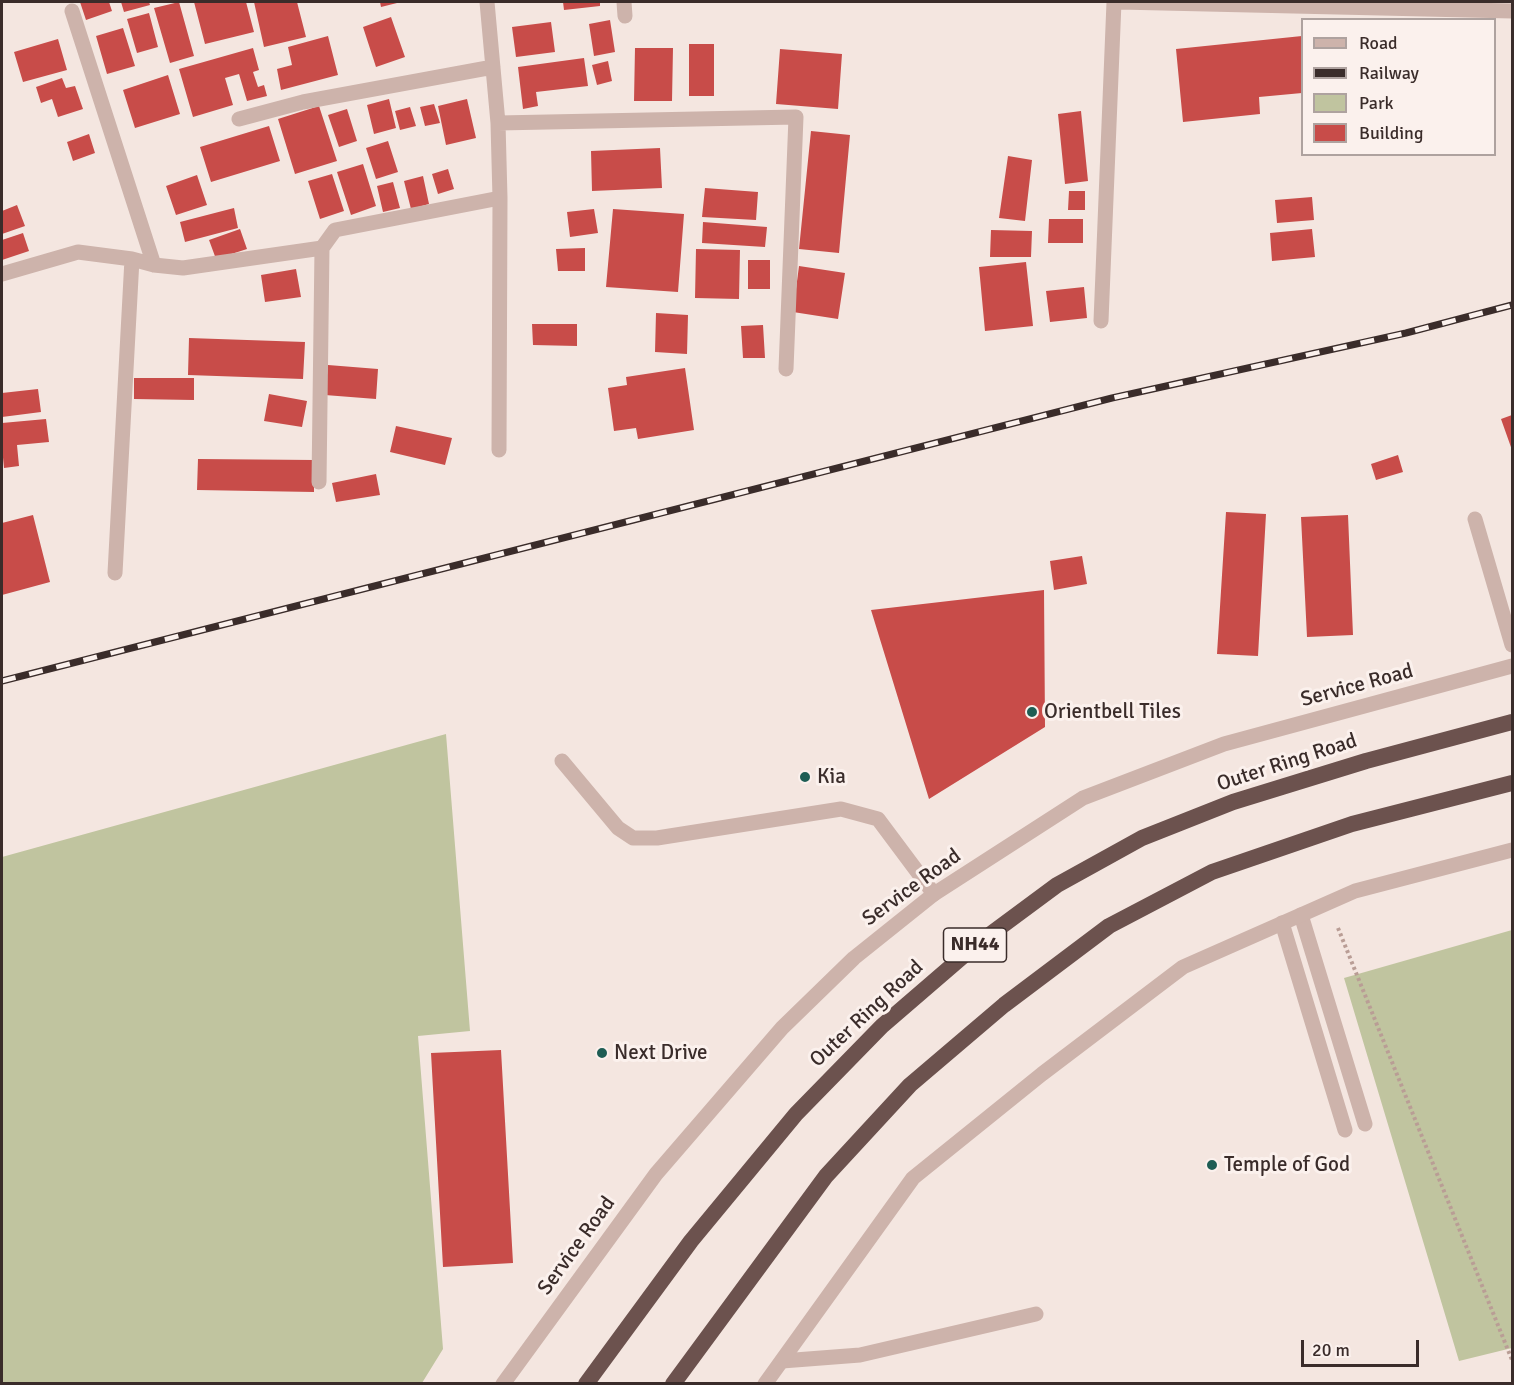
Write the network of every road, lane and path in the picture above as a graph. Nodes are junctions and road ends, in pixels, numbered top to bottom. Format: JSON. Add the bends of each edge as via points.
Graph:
{"nodes":[{"id":1,"x":486,"y":2,"type":"edge"},
{"id":2,"x":1114,"y":2,"type":"edge"},
{"id":3,"x":1119,"y":2,"type":"edge"},
{"id":4,"x":72,"y":10,"type":"dead end"},
{"id":5,"x":1512,"y":11,"type":"edge"},
{"id":6,"x":493,"y":67,"type":"junction"},
{"id":7,"x":239,"y":119,"type":"dead end"},
{"id":8,"x":498,"y":123,"type":"junction"},
{"id":9,"x":500,"y":198,"type":"junction"},
{"id":10,"x":322,"y":248,"type":"junction"},
{"id":11,"x":132,"y":259,"type":"junction"},
{"id":12,"x":154,"y":265,"type":"junction"},
{"id":13,"x":2,"y":274,"type":"edge"},
{"id":14,"x":1101,"y":321,"type":"dead end"},
{"id":15,"x":786,"y":369,"type":"dead end"},
{"id":16,"x":499,"y":450,"type":"dead end"},
{"id":17,"x":319,"y":482,"type":"dead end"},
{"id":18,"x":1475,"y":519,"type":"dead end"},
{"id":19,"x":115,"y":573,"type":"dead end"},
{"id":20,"x":1512,"y":645,"type":"edge"},
{"id":21,"x":1512,"y":666,"type":"edge"},
{"id":22,"x":1512,"y":722,"type":"edge"},
{"id":23,"x":562,"y":761,"type":"dead end"},
{"id":24,"x":1512,"y":783,"type":"edge"},
{"id":25,"x":1512,"y":850,"type":"edge"},
{"id":26,"x":934,"y":894,"type":"junction"},
{"id":27,"x":1328,"y":903,"type":"junction"},
{"id":28,"x":1301,"y":915,"type":"junction"},
{"id":29,"x":1282,"y":923,"type":"junction"},
{"id":30,"x":1365,"y":1124,"type":"dead end"},
{"id":31,"x":1346,"y":1130,"type":"dead end"},
{"id":32,"x":1036,"y":1314,"type":"dead end"},
{"id":33,"x":1512,"y":1360,"type":"edge"},
{"id":34,"x":782,"y":1361,"type":"junction"},
{"id":35,"x":503,"y":1383,"type":"edge"},
{"id":36,"x":586,"y":1383,"type":"edge"},
{"id":37,"x":673,"y":1383,"type":"edge"},
{"id":38,"x":765,"y":1383,"type":"edge"}],
"edges":[{"from":1,"to":6,"type":"street"},
{"from":2,"to":14,"type":"street"},
{"from":3,"to":5,"type":"street"},
{"from":4,"to":12,"type":"street"},
{"from":6,"to":7,"type":"street","via":[[303,102]]},
{"from":6,"to":8,"type":"street"},
{"from":8,"to":9,"type":"street"},
{"from":8,"to":15,"type":"street","via":[[796,117]]},
{"from":9,"to":10,"type":"street","via":[[335,230]]},
{"from":9,"to":16,"type":"street"},
{"from":10,"to":12,"type":"street","via":[[183,268]]},
{"from":10,"to":17,"type":"street"},
{"from":11,"to":12,"type":"street"},
{"from":11,"to":13,"type":"street","via":[[78,252]]},
{"from":11,"to":19,"type":"street"},
{"from":18,"to":20,"type":"street"},
{"from":21,"to":26,"type":"street","name":"Service Road","via":[[1224,744],[1083,798]]},
{"from":22,"to":36,"type":"highway","name":"Outer Ring Road","number":"NH44","via":[[1233,802],[1142,838],[1057,885],[976,945],[891,1019],[796,1114],[691,1241]]},
{"from":23,"to":26,"type":"street","via":[[618,828],[633,838],[657,838],[842,809],[878,819]]},
{"from":24,"to":37,"type":"highway","via":[[1352,824],[1212,872],[1109,926],[1004,1005],[910,1085],[826,1176]]},
{"from":25,"to":27,"type":"street","via":[[1355,891]]},
{"from":26,"to":35,"type":"street","name":"Service Road","via":[[854,958],[782,1028],[656,1173]]},
{"from":27,"to":28,"type":"street"},
{"from":27,"to":33,"type":"path"},
{"from":28,"to":29,"type":"street"},
{"from":28,"to":30,"type":"street"},
{"from":29,"to":31,"type":"street"},
{"from":29,"to":34,"type":"street","via":[[1184,968],[1042,1074],[914,1178]]},
{"from":32,"to":34,"type":"street","via":[[860,1355]]},
{"from":34,"to":38,"type":"street"}]}
